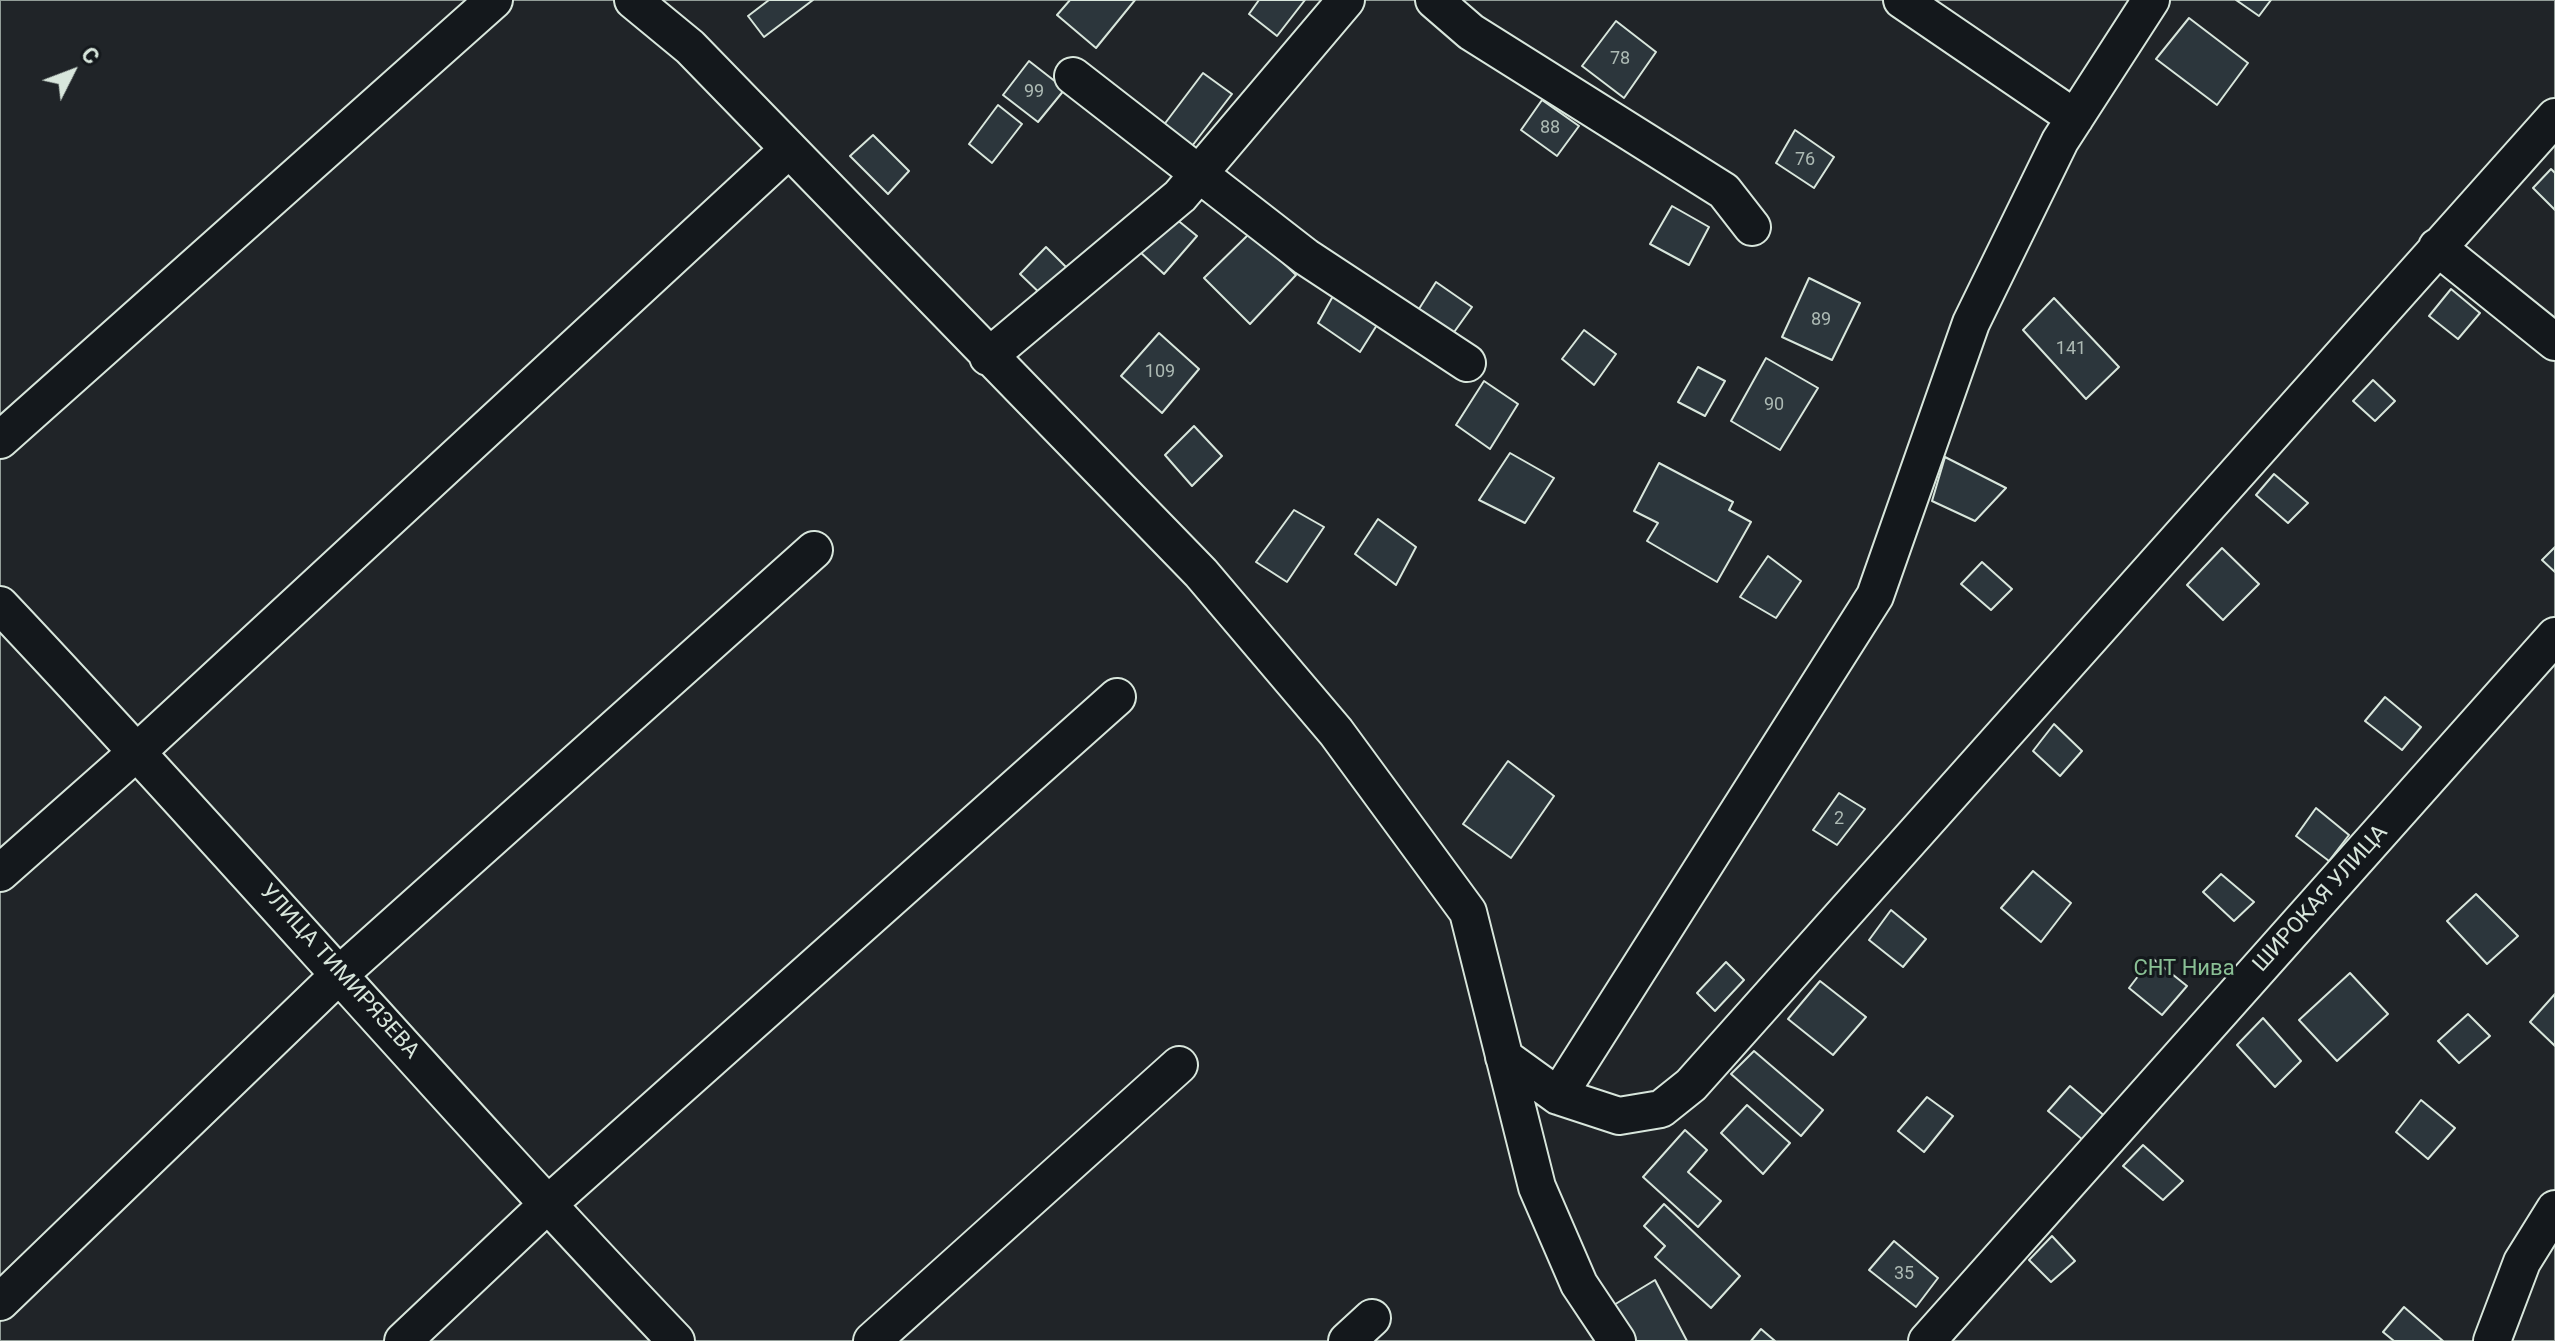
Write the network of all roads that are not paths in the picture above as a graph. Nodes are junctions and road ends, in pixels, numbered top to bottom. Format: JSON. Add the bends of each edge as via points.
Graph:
{"nodes":[{"id":1,"x":494,"y":0,"type":"edge"},
{"id":2,"x":633,"y":0,"type":"edge"},
{"id":3,"x":1346,"y":0,"type":"edge"},
{"id":4,"x":1434,"y":0,"type":"edge"},
{"id":5,"x":1902,"y":0,"type":"edge"},
{"id":6,"x":2151,"y":0,"type":"edge"},
{"id":7,"x":1073,"y":76,"type":"dead end"},
{"id":8,"x":2555,"y":117,"type":"edge"},
{"id":9,"x":2075,"y":118,"type":"junction"},
{"id":10,"x":787,"y":151,"type":"junction"},
{"id":11,"x":1200,"y":173,"type":"junction"},
{"id":12,"x":1752,"y":227,"type":"dead end"},
{"id":13,"x":2437,"y":247,"type":"junction"},
{"id":14,"x":2555,"y":342,"type":"edge"},
{"id":15,"x":988,"y":357,"type":"junction"},
{"id":16,"x":1467,"y":363,"type":"dead end"},
{"id":17,"x":0,"y":440,"type":"edge"},
{"id":18,"x":814,"y":550,"type":"dead end"},
{"id":19,"x":0,"y":605,"type":"edge"},
{"id":20,"x":2555,"y":636,"type":"edge"},
{"id":21,"x":1117,"y":697,"type":"dead end"},
{"id":22,"x":138,"y":751,"type":"junction"},
{"id":23,"x":0,"y":873,"type":"edge"},
{"id":24,"x":341,"y":973,"type":"junction"},
{"id":25,"x":1504,"y":1057,"type":"junction"},
{"id":26,"x":1179,"y":1065,"type":"dead end"},
{"id":27,"x":1558,"y":1096,"type":"junction"},
{"id":28,"x":547,"y":1205,"type":"junction"},
{"id":29,"x":2555,"y":1209,"type":"edge"},
{"id":30,"x":0,"y":1302,"type":"edge"},
{"id":31,"x":403,"y":1341,"type":"edge"},
{"id":32,"x":676,"y":1341,"type":"edge"},
{"id":33,"x":872,"y":1341,"type":"edge"},
{"id":34,"x":1617,"y":1341,"type":"edge"},
{"id":35,"x":1927,"y":1341,"type":"edge"},
{"id":36,"x":2492,"y":1341,"type":"edge"}],
"edges":[{"from":1,"to":17,"type":"street"},
{"from":2,"to":10,"type":"street","via":[[690,47]]},
{"from":3,"to":11,"type":"street"},
{"from":4,"to":12,"type":"street","via":[[1471,32],[1724,191]]},
{"from":5,"to":9,"type":"street"},
{"from":6,"to":9,"type":"street"},
{"from":7,"to":11,"type":"street"},
{"from":8,"to":13,"type":"street"},
{"from":9,"to":27,"type":"street","via":[[1971,323],[1875,596]]},
{"from":10,"to":15,"type":"street"},
{"from":10,"to":22,"type":"street"},
{"from":11,"to":15,"type":"street","via":[[1180,196]]},
{"from":11,"to":16,"type":"street","via":[[1306,257]]},
{"from":13,"to":14,"type":"street"},
{"from":13,"to":27,"type":"street","via":[[1691,1085],[1661,1109],[1619,1116]]},
{"from":15,"to":25,"type":"street","via":[[1201,573],[1336,732],[1468,912]]},
{"from":18,"to":24,"type":"street"},
{"from":19,"to":22,"type":"street","name":"УЛИЦА ТИМИРЯЗЕВА"},
{"from":20,"to":35,"type":"street","name":"ШИРОКАЯ УЛИЦА"},
{"from":21,"to":28,"type":"street"},
{"from":22,"to":23,"type":"street"},
{"from":22,"to":24,"type":"street","name":"УЛИЦА ТИМИРЯЗЕВА"},
{"from":24,"to":28,"type":"street","name":"УЛИЦА ТИМИРЯЗЕВА"},
{"from":24,"to":30,"type":"street"},
{"from":25,"to":27,"type":"street"},
{"from":25,"to":34,"type":"street","via":[[1537,1187],[1579,1284]]},
{"from":26,"to":33,"type":"street"},
{"from":28,"to":31,"type":"street"},
{"from":28,"to":32,"type":"street","name":"УЛИЦА ТИМИРЯЗЕВА"},
{"from":29,"to":36,"type":"street","via":[[2522,1262]]}]}
